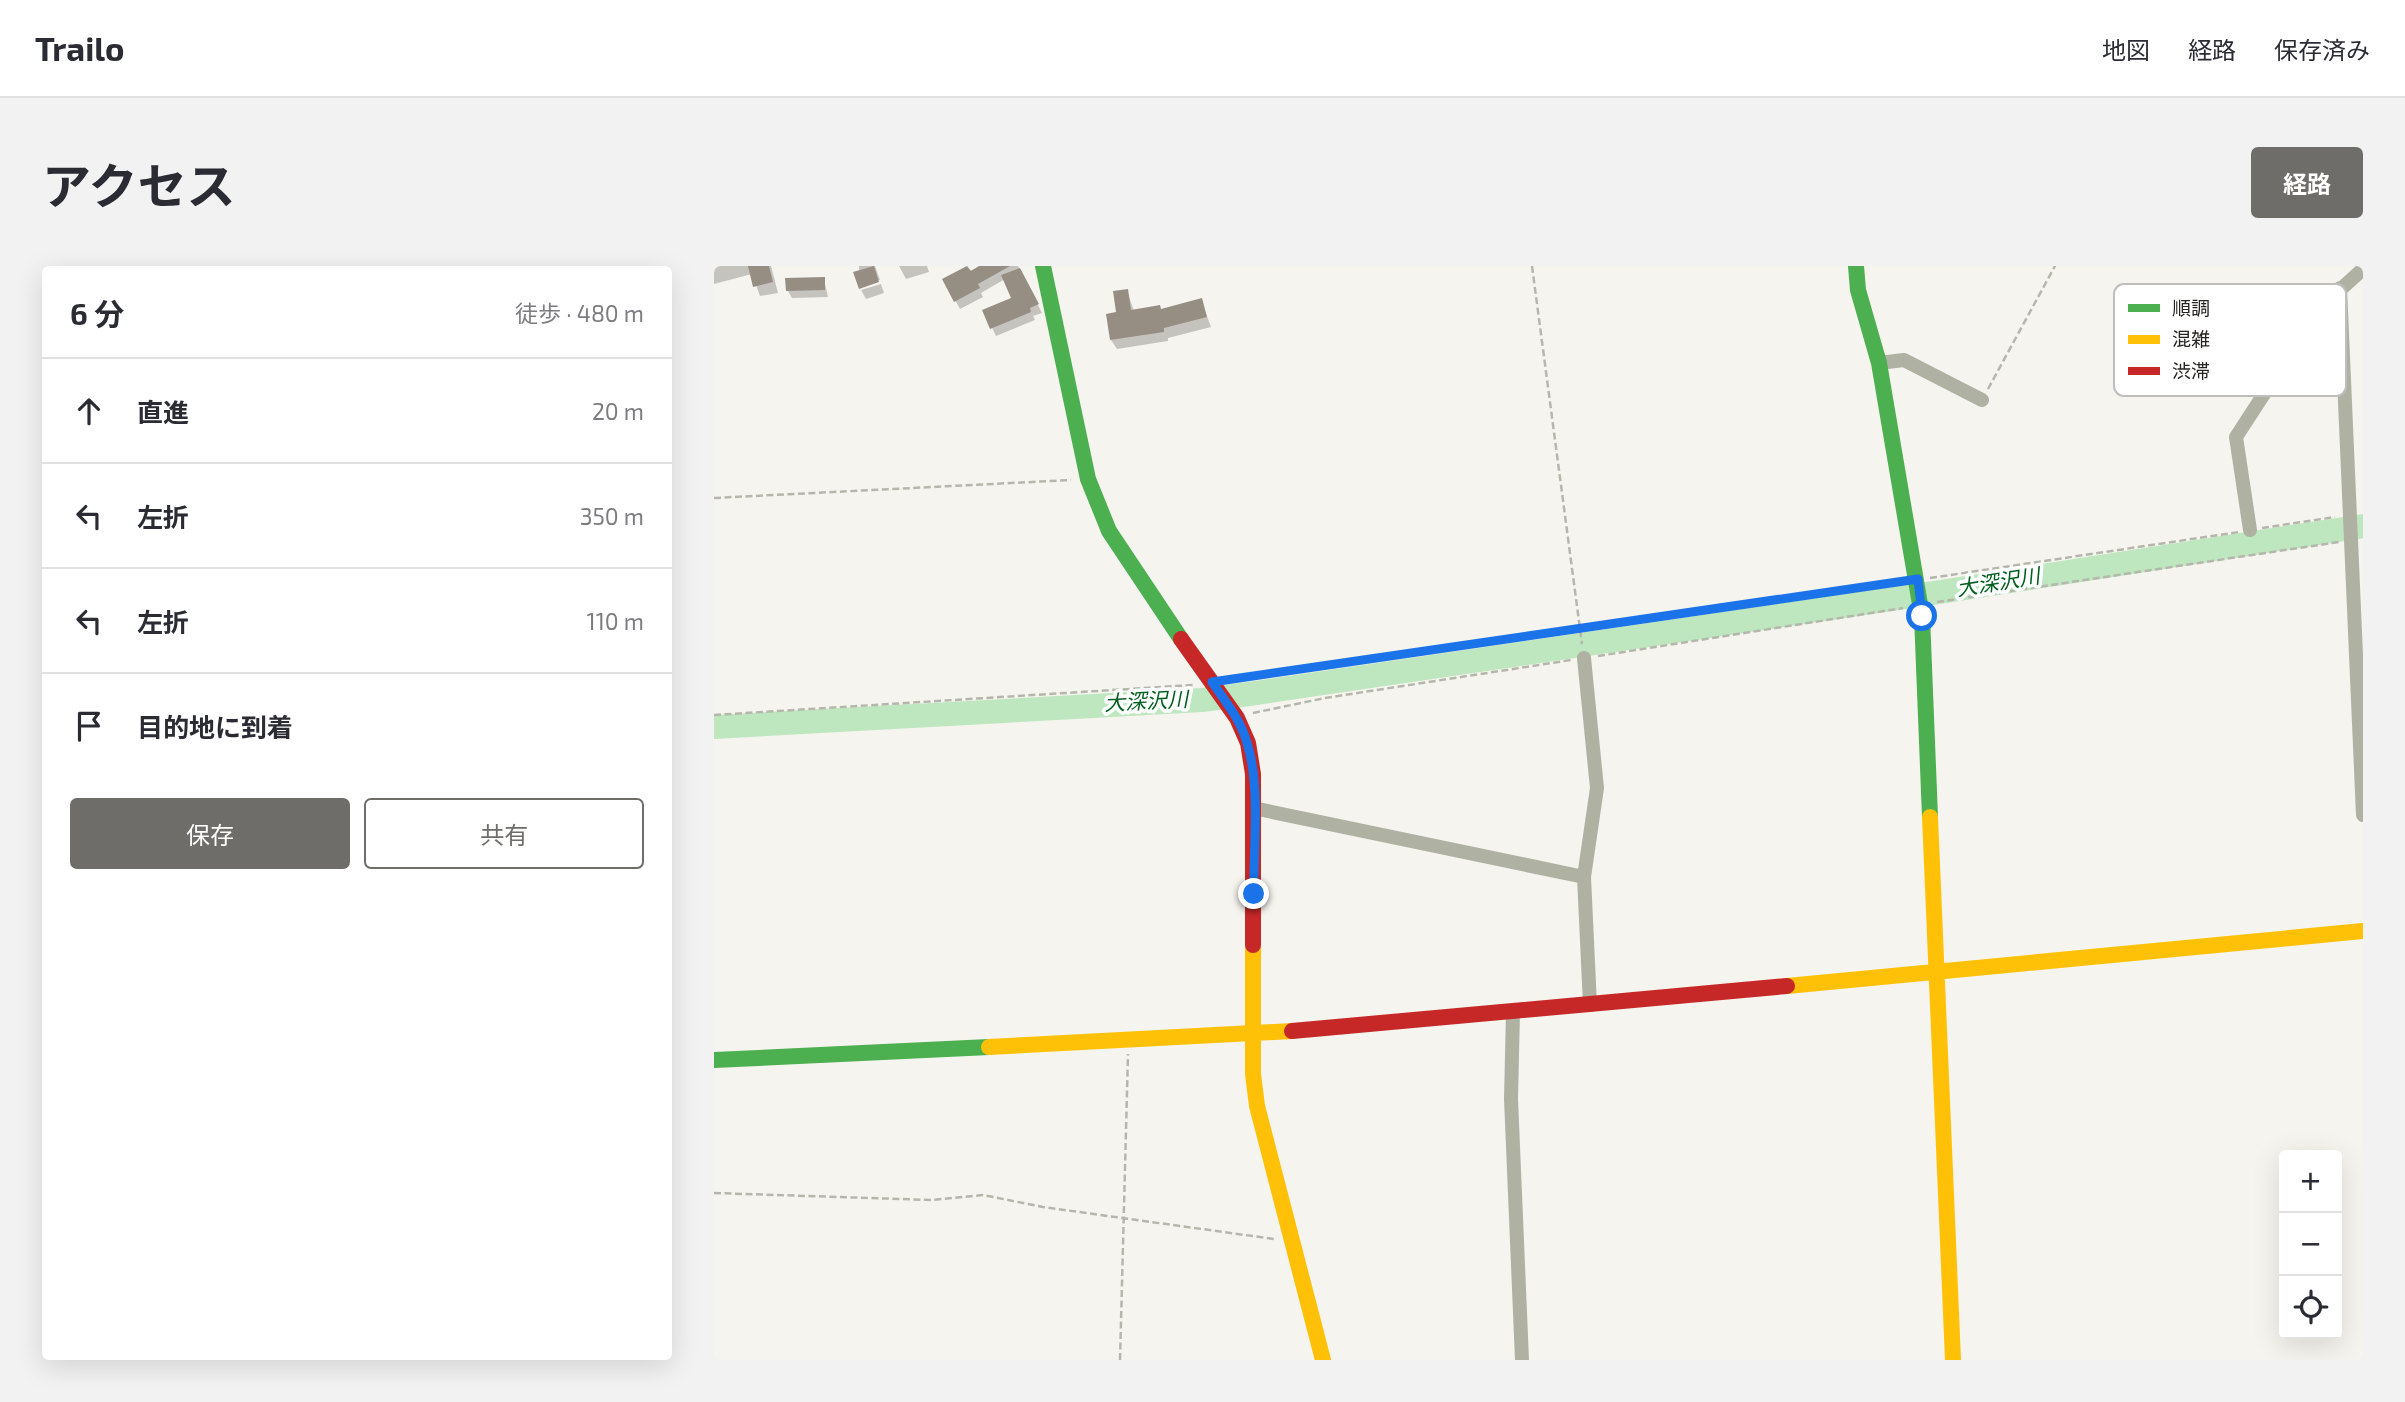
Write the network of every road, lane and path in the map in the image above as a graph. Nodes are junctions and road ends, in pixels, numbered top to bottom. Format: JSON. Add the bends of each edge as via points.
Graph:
{"nodes":[{"id":1,"x":1044,"y":266,"type":"edge"},
{"id":2,"x":1532,"y":266,"type":"edge"},
{"id":3,"x":1856,"y":266,"type":"edge"},
{"id":4,"x":2055,"y":266,"type":"edge"},
{"id":5,"x":2363,"y":269,"type":"edge"},
{"id":6,"x":2345,"y":284,"type":"edge"},
{"id":7,"x":1879,"y":363,"type":"junction"},
{"id":8,"x":2262,"y":396,"type":"edge"},
{"id":9,"x":2345,"y":396,"type":"edge"},
{"id":10,"x":1982,"y":401,"type":"joint"},
{"id":11,"x":1088,"y":479,"type":"junction"},
{"id":12,"x":714,"y":498,"type":"edge"},
{"id":13,"x":2350,"y":515,"type":"junction"},
{"id":14,"x":2250,"y":530,"type":"junction"},
{"id":15,"x":2351,"y":541,"type":"junction"},
{"id":16,"x":1918,"y":579,"type":"junction"},
{"id":17,"x":1921,"y":605,"type":"junction"},
{"id":18,"x":1581,"y":628,"type":"junction"},
{"id":19,"x":1584,"y":658,"type":"joint"},
{"id":20,"x":1212,"y":682,"type":"junction"},
{"id":21,"x":714,"y":715,"type":"edge"},
{"id":22,"x":1253,"y":808,"type":"junction"},
{"id":23,"x":2363,"y":815,"type":"edge"},
{"id":24,"x":1584,"y":877,"type":"junction"},
{"id":25,"x":2363,"y":931,"type":"edge"},
{"id":26,"x":1937,"y":972,"type":"junction"},
{"id":27,"x":1590,"y":1005,"type":"junction"},
{"id":28,"x":1513,"y":1012,"type":"junction"},
{"id":29,"x":1253,"y":1034,"type":"junction"},
{"id":30,"x":1128,"y":1041,"type":"junction"},
{"id":31,"x":714,"y":1060,"type":"edge"},
{"id":32,"x":714,"y":1193,"type":"edge"},
{"id":33,"x":1124,"y":1219,"type":"junction"},
{"id":34,"x":1292,"y":1242,"type":"junction"},
{"id":35,"x":1120,"y":1360,"type":"edge"},
{"id":36,"x":1323,"y":1360,"type":"edge"},
{"id":37,"x":1522,"y":1360,"type":"edge"},
{"id":38,"x":1953,"y":1360,"type":"edge"}],
"edges":[{"from":1,"to":11,"type":"street"},
{"from":2,"to":18,"type":"path"},
{"from":3,"to":7,"type":"street","via":[[1858,290]]},
{"from":4,"to":10,"type":"path"},
{"from":5,"to":6,"type":"street"},
{"from":7,"to":10,"type":"street","via":[[1905,360]]},
{"from":7,"to":16,"type":"street"},
{"from":8,"to":14,"type":"street","via":[[2235,438]]},
{"from":9,"to":13,"type":"street"},
{"from":11,"to":12,"type":"path"},
{"from":11,"to":20,"type":"street","via":[[1109,531]]},
{"from":13,"to":14,"type":"path"},
{"from":13,"to":15,"type":"street"},
{"from":14,"to":16,"type":"path"},
{"from":15,"to":17,"type":"path"},
{"from":15,"to":23,"type":"street"},
{"from":16,"to":17,"type":"street"},
{"from":16,"to":18,"type":"path"},
{"from":17,"to":26,"type":"street"},
{"from":18,"to":19,"type":"path"},
{"from":18,"to":20,"type":"path"},
{"from":19,"to":24,"type":"street","via":[[1597,788]]},
{"from":20,"to":21,"type":"path"},
{"from":20,"to":22,"type":"street","via":[[1248,743]]},
{"from":22,"to":24,"type":"street"},
{"from":22,"to":29,"type":"street"},
{"from":24,"to":27,"type":"street"},
{"from":25,"to":26,"type":"street"},
{"from":26,"to":27,"type":"street"},
{"from":26,"to":38,"type":"street"},
{"from":27,"to":28,"type":"street"},
{"from":28,"to":29,"type":"street"},
{"from":28,"to":37,"type":"street","via":[[1511,1099]]},
{"from":29,"to":30,"type":"street"},
{"from":29,"to":34,"type":"street","via":[[1257,1105]]},
{"from":30,"to":31,"type":"street"},
{"from":30,"to":33,"type":"path"},
{"from":32,"to":33,"type":"path","via":[[932,1200],[983,1195]]},
{"from":33,"to":34,"type":"path"},
{"from":33,"to":35,"type":"path"},
{"from":34,"to":36,"type":"street"}]}
